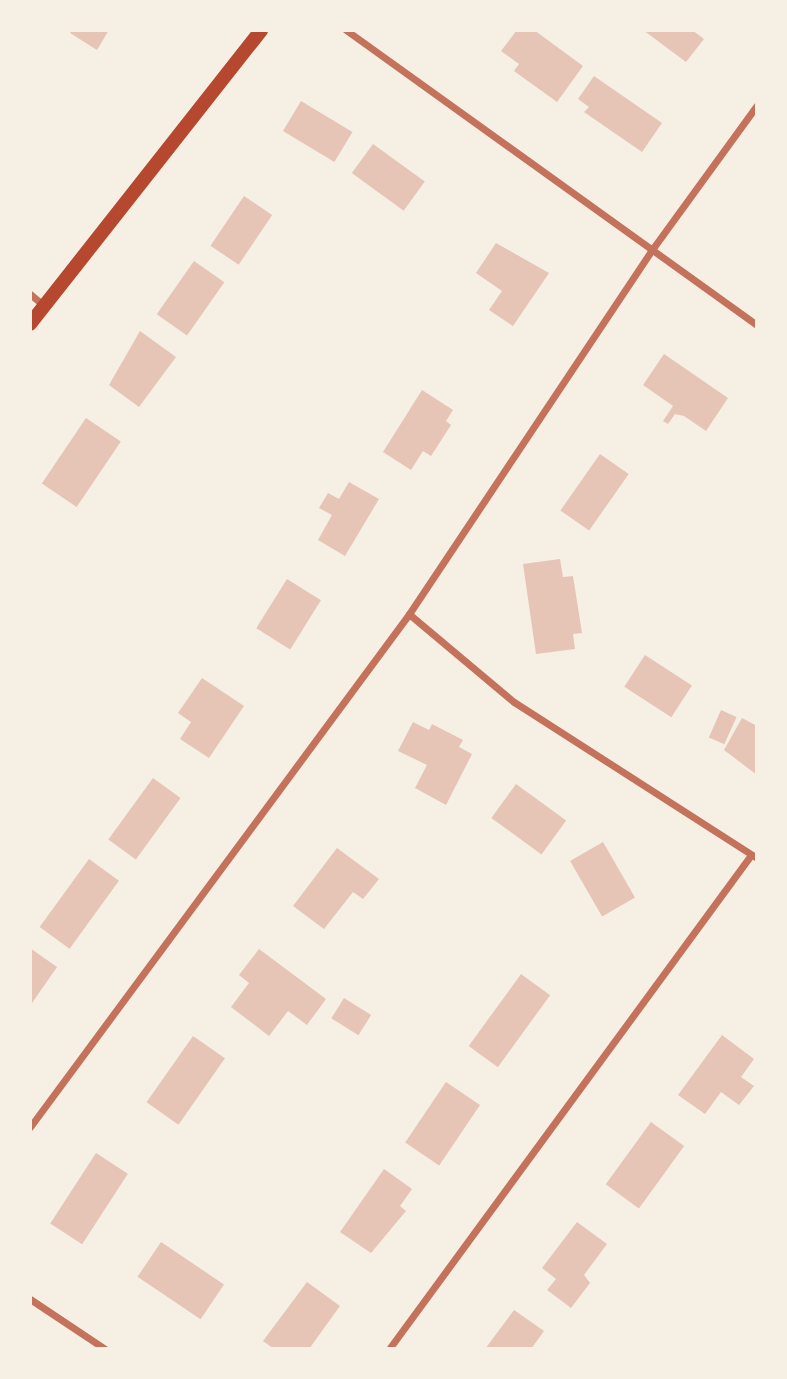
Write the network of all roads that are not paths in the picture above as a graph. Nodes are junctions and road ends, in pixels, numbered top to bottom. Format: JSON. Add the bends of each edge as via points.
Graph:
{"nodes":[{"id":1,"x":261,"y":30,"type":"edge"},
{"id":2,"x":346,"y":30,"type":"edge"},
{"id":3,"x":757,"y":104,"type":"edge"},
{"id":4,"x":652,"y":251,"type":"junction"},
{"id":5,"x":30,"y":294,"type":"edge"},
{"id":6,"x":43,"y":305,"type":"junction"},
{"id":7,"x":30,"y":324,"type":"edge"},
{"id":8,"x":757,"y":325,"type":"edge"},
{"id":9,"x":409,"y":614,"type":"junction"},
{"id":10,"x":754,"y":856,"type":"edge"},
{"id":11,"x":30,"y":1127,"type":"edge"},
{"id":12,"x":30,"y":1298,"type":"edge"},
{"id":13,"x":106,"y":1349,"type":"edge"},
{"id":14,"x":389,"y":1349,"type":"edge"}],
"edges":[{"from":1,"to":6,"type":"main road"},
{"from":2,"to":4,"type":"street"},
{"from":3,"to":4,"type":"street"},
{"from":4,"to":8,"type":"street"},
{"from":4,"to":9,"type":"street"},
{"from":5,"to":6,"type":"street"},
{"from":6,"to":7,"type":"main road"},
{"from":9,"to":10,"type":"street","via":[[514,702]]},
{"from":9,"to":11,"type":"street"},
{"from":10,"to":14,"type":"street"},
{"from":12,"to":13,"type":"street"}]}
